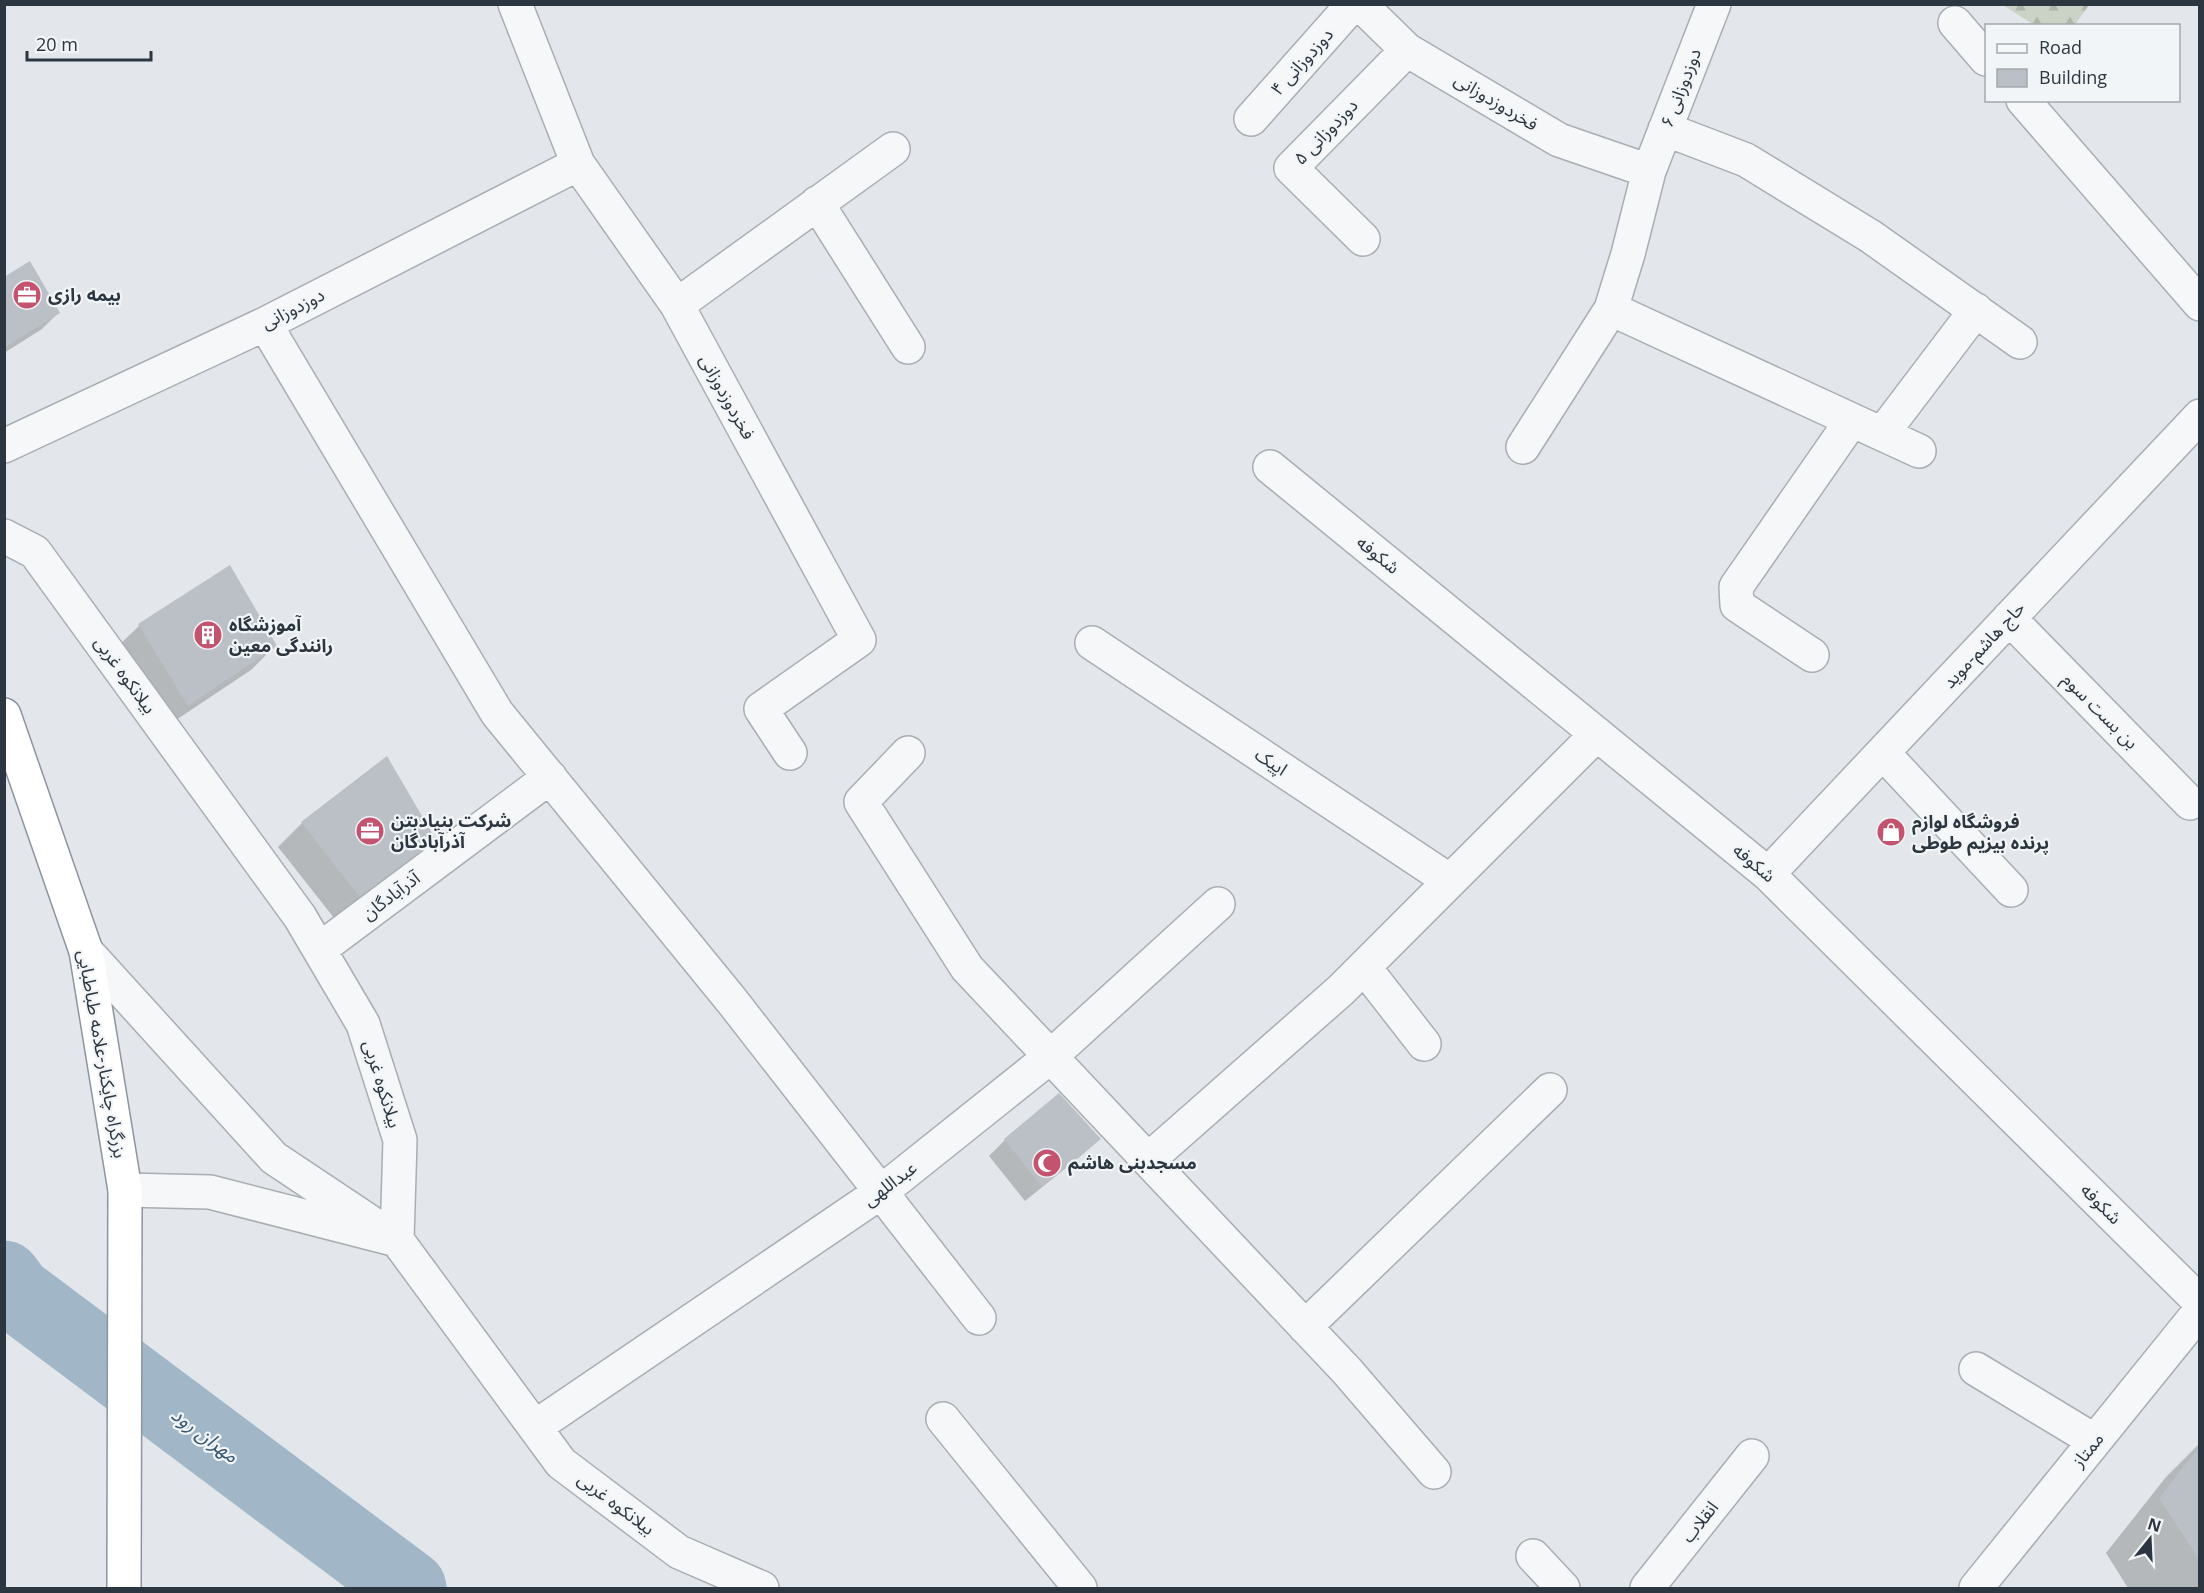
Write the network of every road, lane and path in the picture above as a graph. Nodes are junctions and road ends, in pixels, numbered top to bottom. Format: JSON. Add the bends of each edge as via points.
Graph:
{"nodes":[{"id":1,"x":515,"y":4,"type":"edge"},
{"id":2,"x":1353,"y":4,"type":"edge"},
{"id":3,"x":1360,"y":4,"type":"edge"},
{"id":4,"x":1714,"y":4,"type":"edge"},
{"id":5,"x":1955,"y":23,"type":"dead end"},
{"id":6,"x":1407,"y":50,"type":"junction"},
{"id":7,"x":1985,"y":58,"type":"edge"},
{"id":8,"x":2025,"y":102,"type":"edge"},
{"id":9,"x":1251,"y":119,"type":"dead end"},
{"id":10,"x":1665,"y":129,"type":"junction"},
{"id":11,"x":893,"y":148,"type":"dead end"},
{"id":12,"x":578,"y":164,"type":"junction"},
{"id":13,"x":1649,"y":171,"type":"junction"},
{"id":14,"x":817,"y":203,"type":"junction"},
{"id":15,"x":1364,"y":239,"type":"dead end"},
{"id":16,"x":677,"y":304,"type":"junction"},
{"id":17,"x":2199,"y":304,"type":"edge"},
{"id":18,"x":1611,"y":309,"type":"junction"},
{"id":19,"x":1976,"y":310,"type":"junction"},
{"id":20,"x":265,"y":324,"type":"junction"},
{"id":21,"x":2020,"y":342,"type":"dead end"},
{"id":22,"x":908,"y":347,"type":"dead end"},
{"id":23,"x":2199,"y":416,"type":"edge"},
{"id":24,"x":1852,"y":420,"type":"junction"},
{"id":25,"x":1882,"y":434,"type":"junction"},
{"id":26,"x":4,"y":446,"type":"edge"},
{"id":27,"x":1523,"y":447,"type":"dead end"},
{"id":28,"x":1919,"y":451,"type":"dead end"},
{"id":29,"x":1270,"y":467,"type":"dead end"},
{"id":30,"x":4,"y":536,"type":"edge"},
{"id":31,"x":2009,"y":618,"type":"junction"},
{"id":32,"x":1092,"y":643,"type":"dead end"},
{"id":33,"x":1812,"y":655,"type":"dead end"},
{"id":34,"x":4,"y":715,"type":"edge"},
{"id":35,"x":1597,"y":734,"type":"junction"},
{"id":36,"x":790,"y":753,"type":"dead end"},
{"id":37,"x":908,"y":753,"type":"dead end"},
{"id":38,"x":1883,"y":753,"type":"junction"},
{"id":39,"x":550,"y":777,"type":"junction"},
{"id":40,"x":2190,"y":803,"type":"dead end"},
{"id":41,"x":1768,"y":874,"type":"junction"},
{"id":42,"x":1450,"y":881,"type":"junction"},
{"id":43,"x":2011,"y":890,"type":"dead end"},
{"id":44,"x":1218,"y":904,"type":"dead end"},
{"id":45,"x":320,"y":949,"type":"junction"},
{"id":46,"x":86,"y":951,"type":"junction"},
{"id":47,"x":1364,"y":966,"type":"junction"},
{"id":48,"x":1424,"y":1044,"type":"dead end"},
{"id":49,"x":1050,"y":1057,"type":"junction"},
{"id":50,"x":1550,"y":1090,"type":"dead end"},
{"id":51,"x":1148,"y":1160,"type":"junction"},
{"id":52,"x":125,"y":1190,"type":"junction"},
{"id":53,"x":881,"y":1192,"type":"junction"},
{"id":54,"x":397,"y":1240,"type":"junction"},
{"id":55,"x":2199,"y":1302,"type":"edge"},
{"id":56,"x":2199,"y":1311,"type":"edge"},
{"id":57,"x":979,"y":1318,"type":"dead end"},
{"id":58,"x":1305,"y":1327,"type":"junction"},
{"id":59,"x":1976,"y":1369,"type":"dead end"},
{"id":60,"x":943,"y":1419,"type":"dead end"},
{"id":61,"x":535,"y":1427,"type":"junction"},
{"id":62,"x":2095,"y":1441,"type":"junction"},
{"id":63,"x":1752,"y":1456,"type":"dead end"},
{"id":64,"x":1434,"y":1472,"type":"dead end"},
{"id":65,"x":1533,"y":1556,"type":"dead end"},
{"id":66,"x":123,"y":1579,"type":"edge"},
{"id":67,"x":762,"y":1588,"type":"edge"},
{"id":68,"x":1080,"y":1588,"type":"edge"},
{"id":69,"x":1563,"y":1588,"type":"edge"},
{"id":70,"x":1647,"y":1588,"type":"edge"},
{"id":71,"x":1977,"y":1588,"type":"edge"}],
"edges":[{"from":1,"to":12,"type":"street","name":"فخردوزدوزانی"},
{"from":2,"to":9,"type":"street","name":"دوزدوزانی ۴"},
{"from":3,"to":6,"type":"street","name":"فخردوزدوزانی"},
{"from":4,"to":10,"type":"street","name":"دوزدوزانی ۶"},
{"from":5,"to":7,"type":"street"},
{"from":6,"to":13,"type":"street","name":"فخردوزدوزانی","via":[[1558,140]]},
{"from":6,"to":15,"type":"street","name":"دوزدوزانی ۵","via":[[1291,168]]},
{"from":8,"to":17,"type":"street"},
{"from":10,"to":13,"type":"street","name":"دوزدوزانی ۶"},
{"from":10,"to":19,"type":"street","via":[[1746,160],[1870,236]]},
{"from":11,"to":14,"type":"street"},
{"from":12,"to":16,"type":"street","name":"فخردوزدوزانی"},
{"from":12,"to":20,"type":"street","name":"دوزدوزانی"},
{"from":13,"to":18,"type":"street","name":"دوزدوزانی ۶"},
{"from":14,"to":16,"type":"street"},
{"from":14,"to":22,"type":"street"},
{"from":16,"to":36,"type":"street","name":"فخردوزدوزانی","via":[[859,640],[761,709]]},
{"from":18,"to":24,"type":"street"},
{"from":18,"to":27,"type":"street","name":"دوزدوزانی ۶"},
{"from":19,"to":21,"type":"street"},
{"from":19,"to":25,"type":"street"},
{"from":20,"to":26,"type":"street","name":"دوزدوزانی"},
{"from":20,"to":39,"type":"street","via":[[497,713]]},
{"from":23,"to":31,"type":"street","name":"حاج هاشم-موید"},
{"from":24,"to":25,"type":"street"},
{"from":24,"to":33,"type":"street","via":[[1736,587],[1737,605]]},
{"from":25,"to":28,"type":"street"},
{"from":29,"to":35,"type":"street","name":"شکوفه"},
{"from":30,"to":45,"type":"street","name":"بیلانکوه غربی","via":[[35,552]]},
{"from":31,"to":38,"type":"street","name":"حاج هاشم-موید"},
{"from":31,"to":40,"type":"street","name":"بن بست سوم"},
{"from":32,"to":42,"type":"street","name":"اپیک"},
{"from":34,"to":46,"type":"highway","name":"بزرگراه چایکنار-علامه طباطبایی"},
{"from":35,"to":41,"type":"street","name":"شکوفه"},
{"from":35,"to":42,"type":"street"},
{"from":37,"to":49,"type":"street","via":[[861,802],[967,968]]},
{"from":38,"to":41,"type":"street","name":"حاج هاشم-موید"},
{"from":38,"to":43,"type":"street"},
{"from":39,"to":45,"type":"street","name":"آذرآبادگان"},
{"from":39,"to":53,"type":"street"},
{"from":41,"to":55,"type":"street","name":"شکوفه"},
{"from":42,"to":47,"type":"street"},
{"from":44,"to":49,"type":"street","name":"عبداللهی"},
{"from":45,"to":54,"type":"street","name":"بیلانکوه غربی","via":[[363,1024],[400,1140]]},
{"from":46,"to":52,"type":"highway","name":"بزرگراه چایکنار-علامه طباطبایی"},
{"from":46,"to":54,"type":"street","via":[[274,1158]]},
{"from":47,"to":48,"type":"street"},
{"from":47,"to":51,"type":"street"},
{"from":49,"to":51,"type":"street"},
{"from":49,"to":53,"type":"street","name":"عبداللهی"},
{"from":50,"to":58,"type":"street"},
{"from":51,"to":58,"type":"street"},
{"from":52,"to":54,"type":"street","via":[[210,1192]]},
{"from":52,"to":66,"type":"highway","name":"بزرگراه چایکنار-علامه طباطبایی"},
{"from":53,"to":57,"type":"street"},
{"from":53,"to":61,"type":"street","name":"عبداللهی"},
{"from":54,"to":61,"type":"street","name":"بیلانکوه غربی"},
{"from":56,"to":62,"type":"street","name":"ممتاز"},
{"from":58,"to":64,"type":"street"},
{"from":59,"to":62,"type":"street"},
{"from":60,"to":68,"type":"street"},
{"from":61,"to":67,"type":"street","name":"بیلانکوه غربی","via":[[561,1463],[679,1552]]},
{"from":62,"to":71,"type":"street","name":"ممتاز"},
{"from":63,"to":70,"type":"street","name":"انقلاب"},
{"from":65,"to":69,"type":"street"}]}
